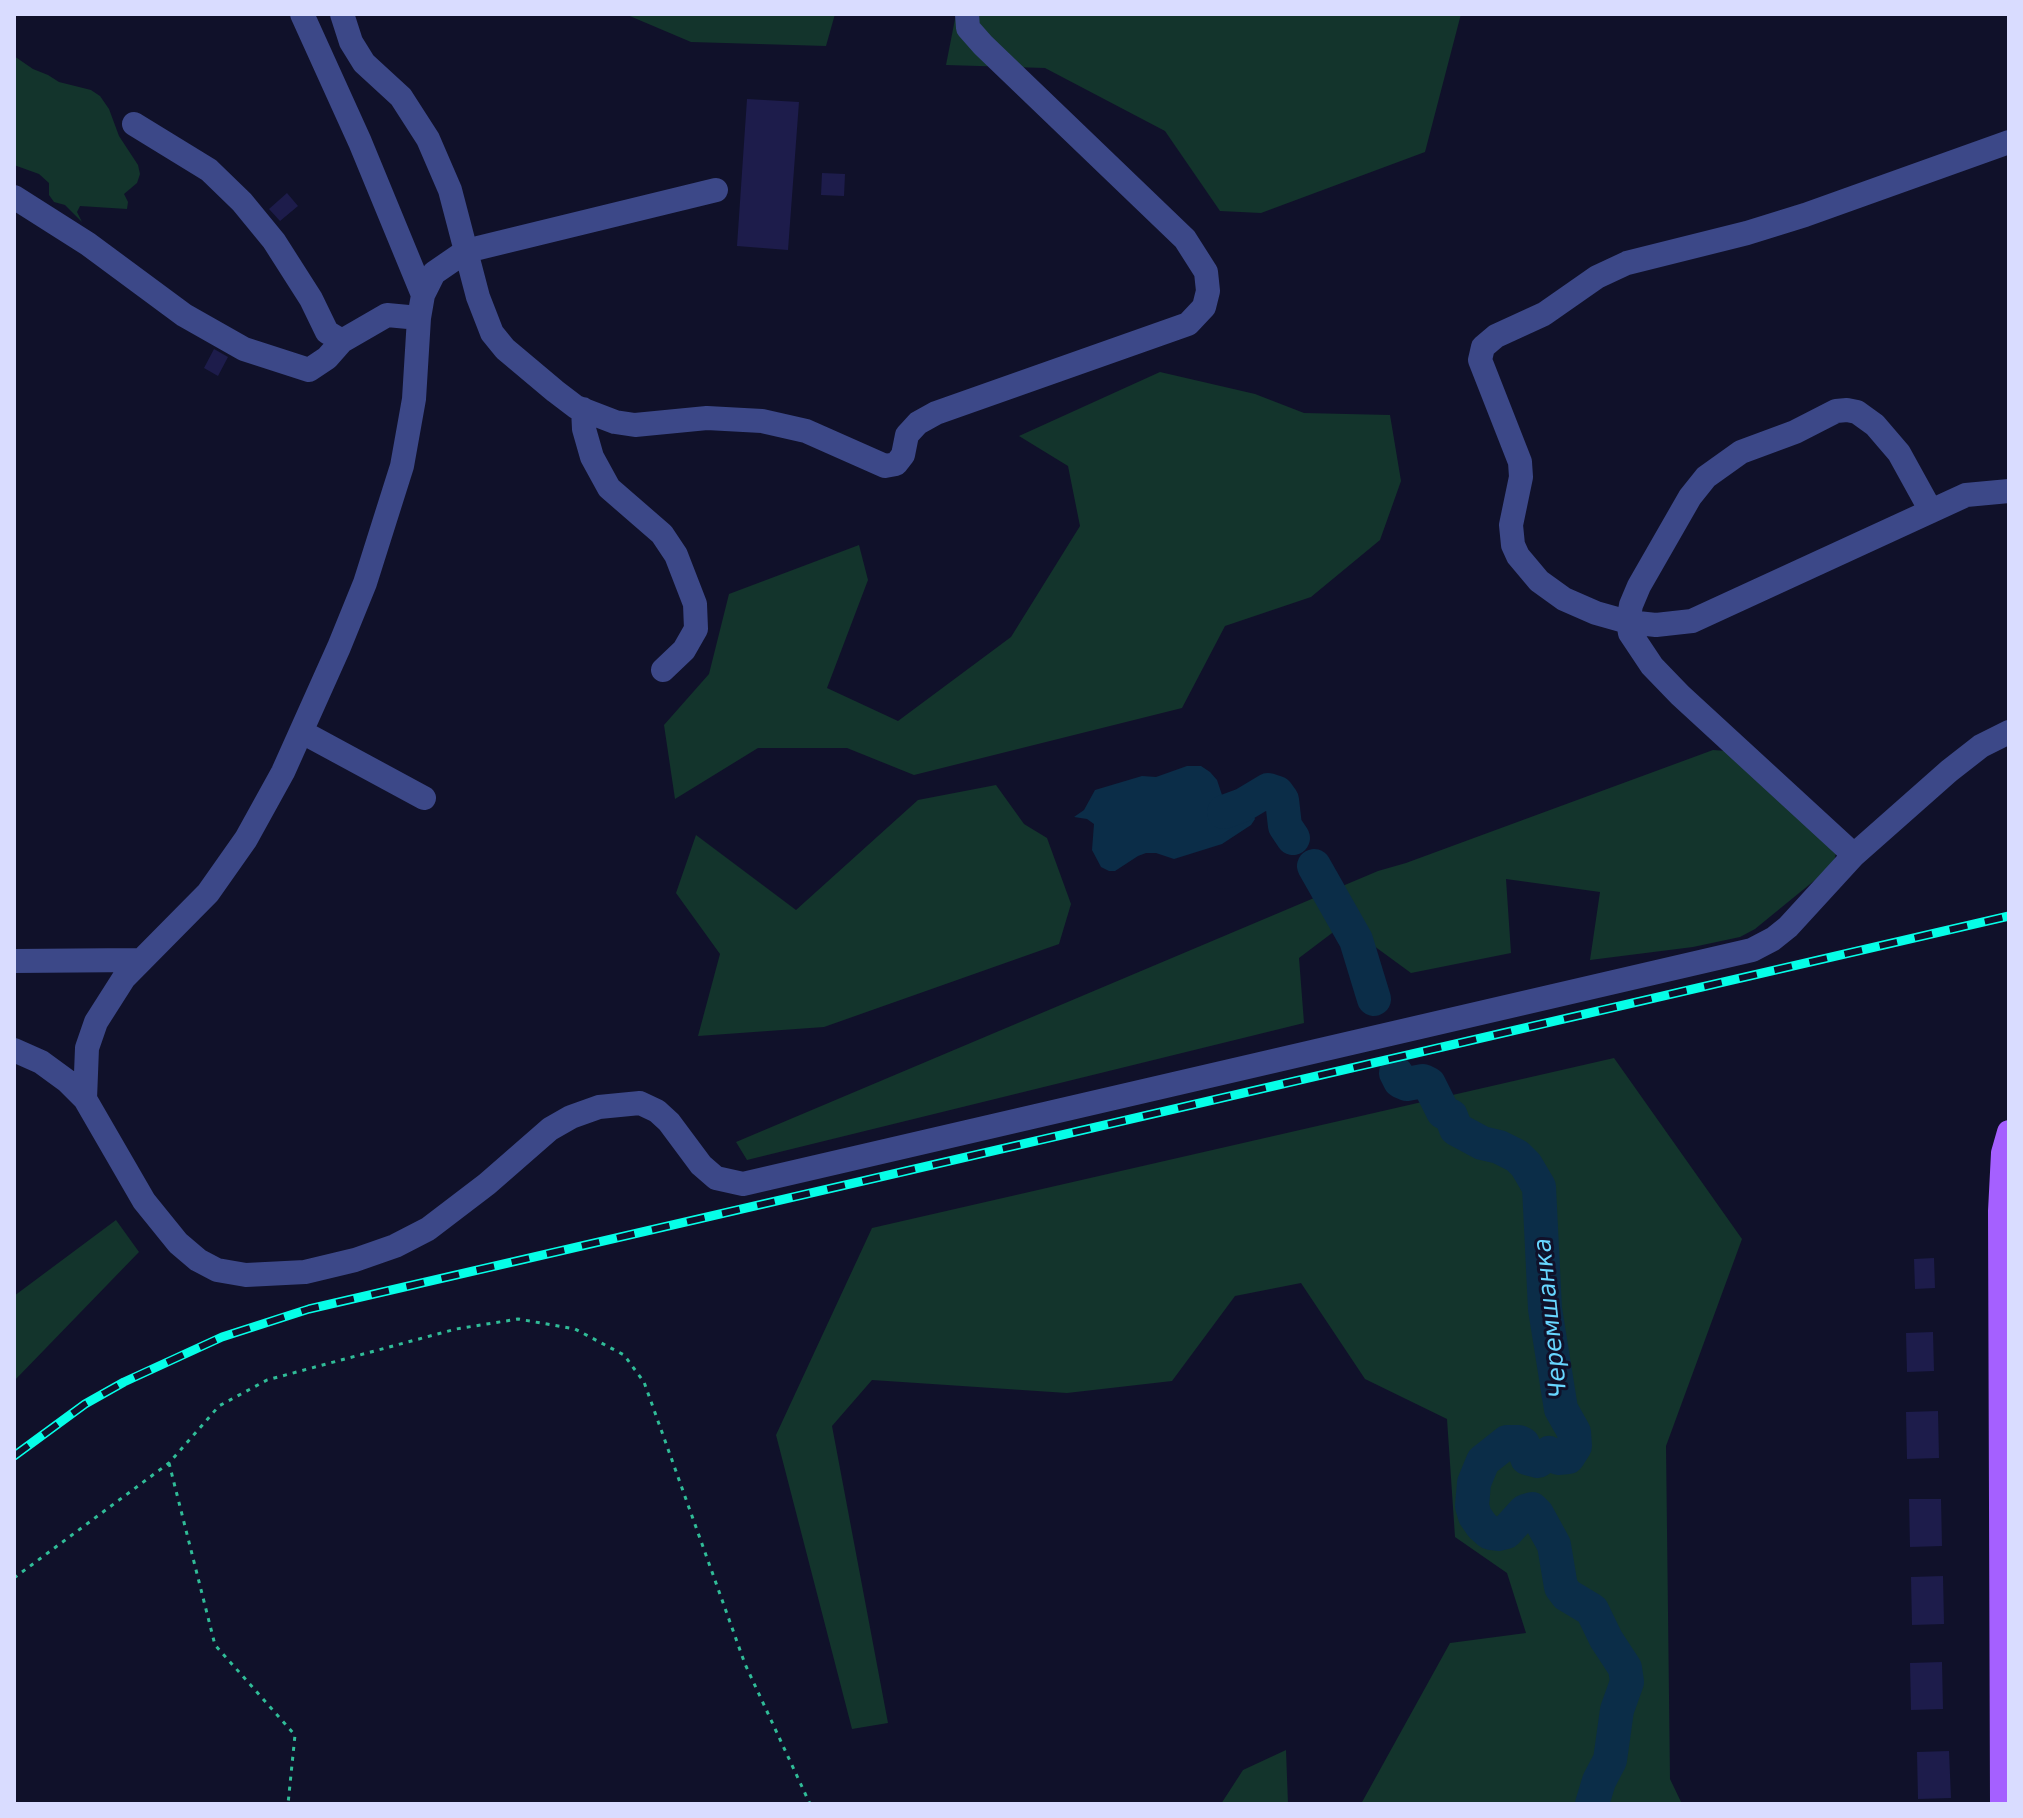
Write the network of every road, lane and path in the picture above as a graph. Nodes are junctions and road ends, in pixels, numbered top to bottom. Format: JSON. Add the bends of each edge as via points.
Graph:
{"nodes":[{"id":1,"x":302,"y":14,"type":"edge"},
{"id":2,"x":342,"y":14,"type":"edge"},
{"id":3,"x":967,"y":14,"type":"edge"},
{"id":4,"x":134,"y":124,"type":"dead end"},
{"id":5,"x":2009,"y":142,"type":"edge"},
{"id":6,"x":716,"y":190,"type":"dead end"},
{"id":7,"x":14,"y":197,"type":"edge"},
{"id":8,"x":466,"y":251,"type":"junction"},
{"id":9,"x":421,"y":306,"type":"junction"},
{"id":10,"x":342,"y":341,"type":"junction"},
{"id":11,"x":583,"y":409,"type":"junction"},
{"id":12,"x":2009,"y":491,"type":"edge"},
{"id":13,"x":1931,"y":511,"type":"junction"},
{"id":14,"x":1628,"y":622,"type":"junction"},
{"id":15,"x":663,"y":670,"type":"dead end"},
{"id":16,"x":302,"y":732,"type":"junction"},
{"id":17,"x":2009,"y":732,"type":"edge"},
{"id":18,"x":424,"y":798,"type":"dead end"},
{"id":19,"x":1854,"y":855,"type":"junction"},
{"id":20,"x":139,"y":960,"type":"junction"},
{"id":21,"x":14,"y":961,"type":"edge"},
{"id":22,"x":14,"y":1050,"type":"edge"},
{"id":23,"x":85,"y":1099,"type":"junction"},
{"id":24,"x":2007,"y":1146,"type":"edge"},
{"id":25,"x":169,"y":1463,"type":"junction"},
{"id":26,"x":14,"y":1578,"type":"edge"},
{"id":27,"x":2005,"y":1638,"type":"edge"},
{"id":28,"x":288,"y":1804,"type":"edge"},
{"id":29,"x":810,"y":1804,"type":"edge"},
{"id":30,"x":2002,"y":1804,"type":"edge"}],
"edges":[{"from":1,"to":9,"type":"street"},
{"from":2,"to":8,"type":"street","via":[[364,63],[401,97],[428,139],[450,190]]},
{"from":3,"to":11,"type":"street","via":[[968,28],[983,45],[1185,239],[1206,272],[1208,291],[1196,316],[1188,324],[936,413],[907,435],[896,464],[885,466],[806,431],[762,421],[707,418],[635,425]]},
{"from":4,"to":10,"type":"street","via":[[209,170],[242,202],[274,241],[327,332]]},
{"from":5,"to":14,"type":"street","via":[[1805,215],[1627,263],[1483,347],[1480,360],[1520,462],[1513,545],[1527,569],[1549,590]]},
{"from":6,"to":8,"type":"street"},
{"from":7,"to":10,"type":"street","via":[[184,315],[244,349],[309,370]]},
{"from":8,"to":9,"type":"street","via":[[434,273]]},
{"from":8,"to":11,"type":"street","via":[[492,333],[555,391]]},
{"from":9,"to":10,"type":"street","via":[[387,315]]},
{"from":9,"to":16,"type":"street","via":[[414,399],[394,499]]},
{"from":11,"to":15,"type":"street","via":[[592,457],[609,488],[662,534],[695,604],[696,629]]},
{"from":12,"to":13,"type":"street","via":[[1966,495]]},
{"from":13,"to":14,"type":"street","via":[[1692,621]]},
{"from":13,"to":14,"type":"street","via":[[1899,453],[1875,425],[1857,412],[1836,411],[1741,452],[1706,477],[1639,586]]},
{"from":14,"to":19,"type":"street","via":[[1635,644],[1680,695]]},
{"from":16,"to":18,"type":"street"},
{"from":16,"to":20,"type":"street","via":[[252,828],[217,881]]},
{"from":17,"to":19,"type":"street","via":[[1949,771]]},
{"from":19,"to":23,"type":"street","via":[[1788,927],[1740,953],[743,1184],[716,1178],[657,1111],[640,1103],[599,1107],[550,1129],[428,1229],[355,1260],[305,1272],[246,1275],[198,1260],[144,1201]]},
{"from":20,"to":21,"type":"street"},
{"from":20,"to":23,"type":"street","via":[[96,1022],[87,1048]]},
{"from":22,"to":23,"type":"street","via":[[41,1062]]},
{"from":24,"to":27,"type":"main road","via":[[2000,1211]]},
{"from":25,"to":26,"type":"path"},
{"from":25,"to":28,"type":"path","via":[[215,1645],[295,1735]]},
{"from":25,"to":29,"type":"path","via":[[219,1406],[267,1380],[456,1329],[518,1319],[575,1329],[624,1355],[644,1382],[745,1664]]},
{"from":27,"to":30,"type":"main road"}]}
